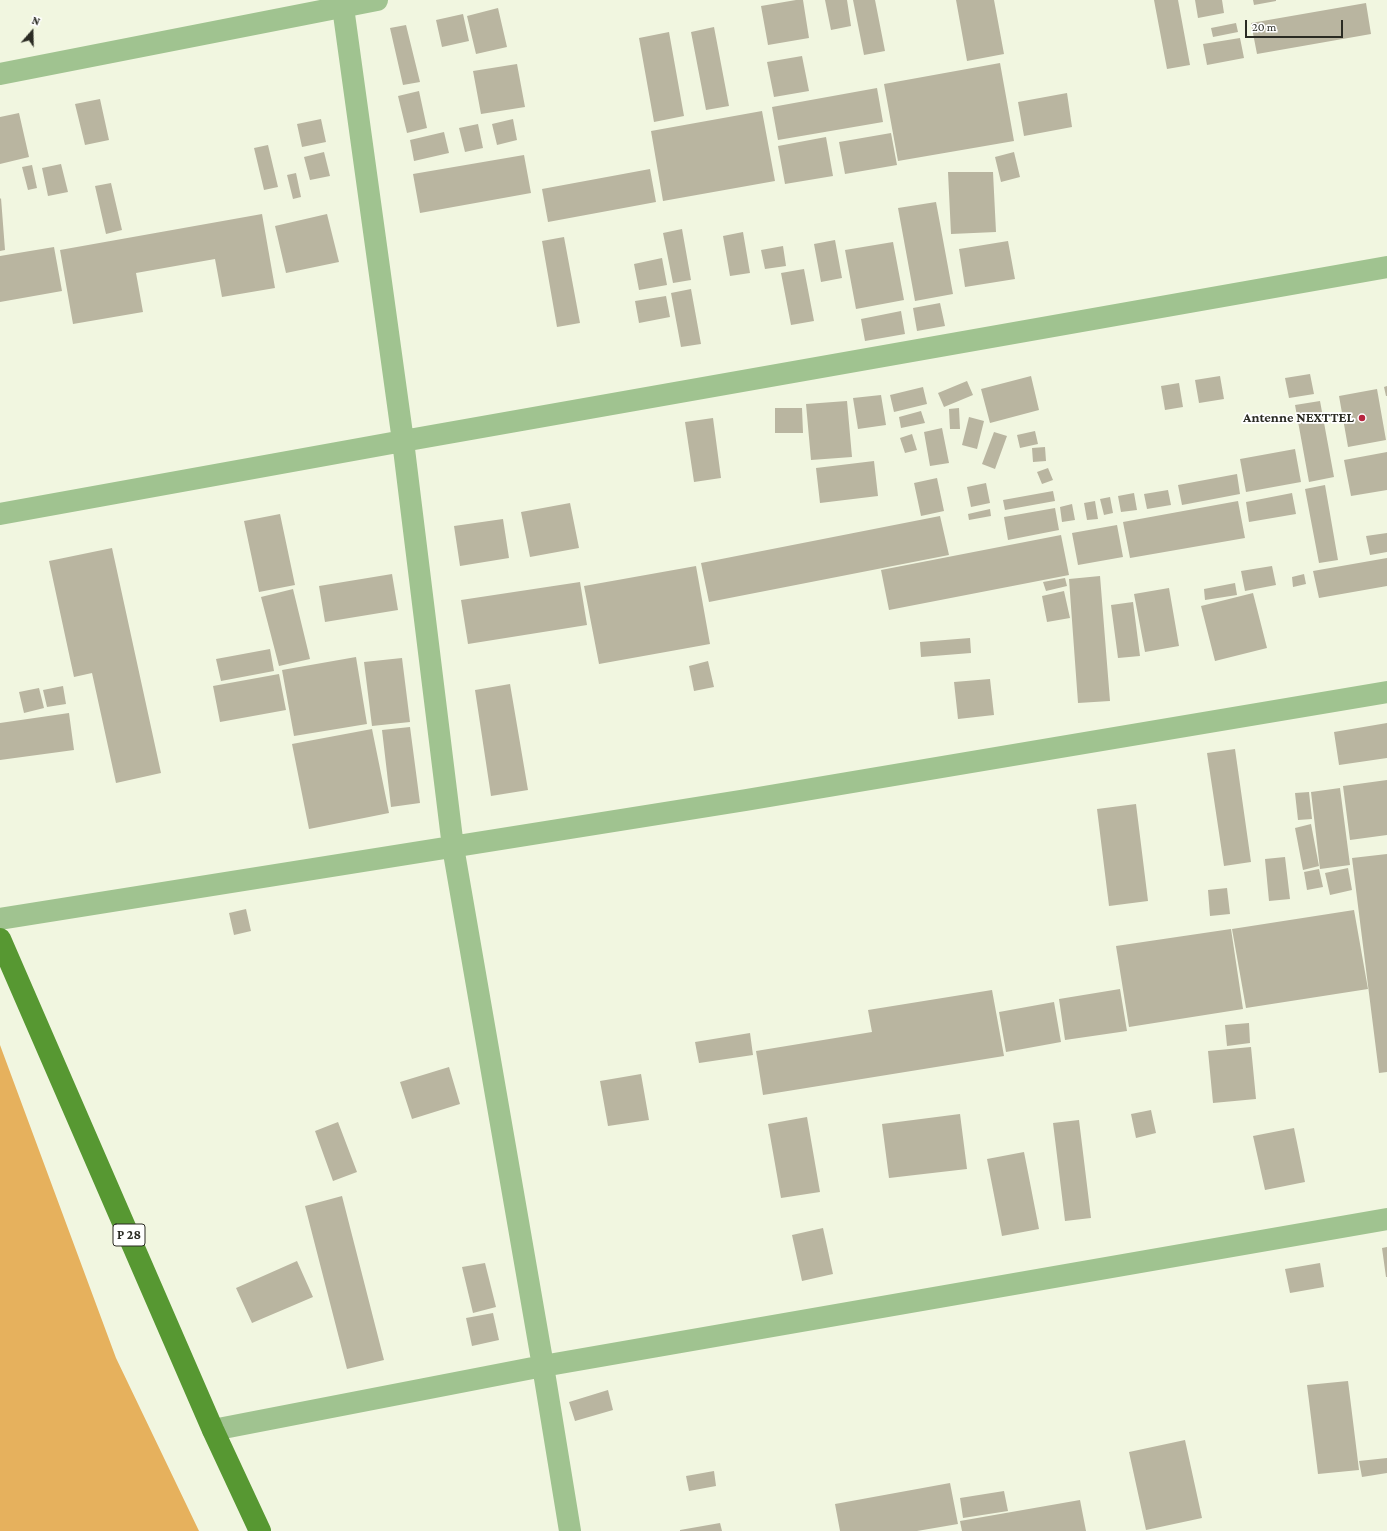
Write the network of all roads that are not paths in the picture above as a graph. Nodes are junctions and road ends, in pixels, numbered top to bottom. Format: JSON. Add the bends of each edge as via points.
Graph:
{"nodes":[{"id":1,"x":377,"y":0,"type":"edge"},
{"id":2,"x":343,"y":3,"type":"edge"},
{"id":3,"x":0,"y":74,"type":"edge"},
{"id":4,"x":1387,"y":267,"type":"edge"},
{"id":5,"x":403,"y":441,"type":"junction"},
{"id":6,"x":0,"y":514,"type":"edge"},
{"id":7,"x":1387,"y":692,"type":"edge"},
{"id":8,"x":453,"y":847,"type":"junction"},
{"id":9,"x":0,"y":919,"type":"edge"},
{"id":10,"x":0,"y":939,"type":"edge"},
{"id":11,"x":1387,"y":1219,"type":"edge"},
{"id":12,"x":543,"y":1366,"type":"junction"},
{"id":13,"x":213,"y":1430,"type":"junction"},
{"id":14,"x":260,"y":1531,"type":"edge"},
{"id":15,"x":570,"y":1531,"type":"edge"}],
"edges":[{"from":1,"to":2,"type":"street"},
{"from":2,"to":3,"type":"street"},
{"from":2,"to":5,"type":"street"},
{"from":4,"to":5,"type":"street"},
{"from":5,"to":6,"type":"street"},
{"from":5,"to":8,"type":"street"},
{"from":7,"to":8,"type":"street"},
{"from":8,"to":9,"type":"street"},
{"from":8,"to":12,"type":"street"},
{"from":10,"to":13,"type":"main road","number":"P 28"},
{"from":11,"to":12,"type":"street"},
{"from":12,"to":13,"type":"street"},
{"from":12,"to":15,"type":"street"},
{"from":13,"to":14,"type":"main road","number":"P 28"}]}
